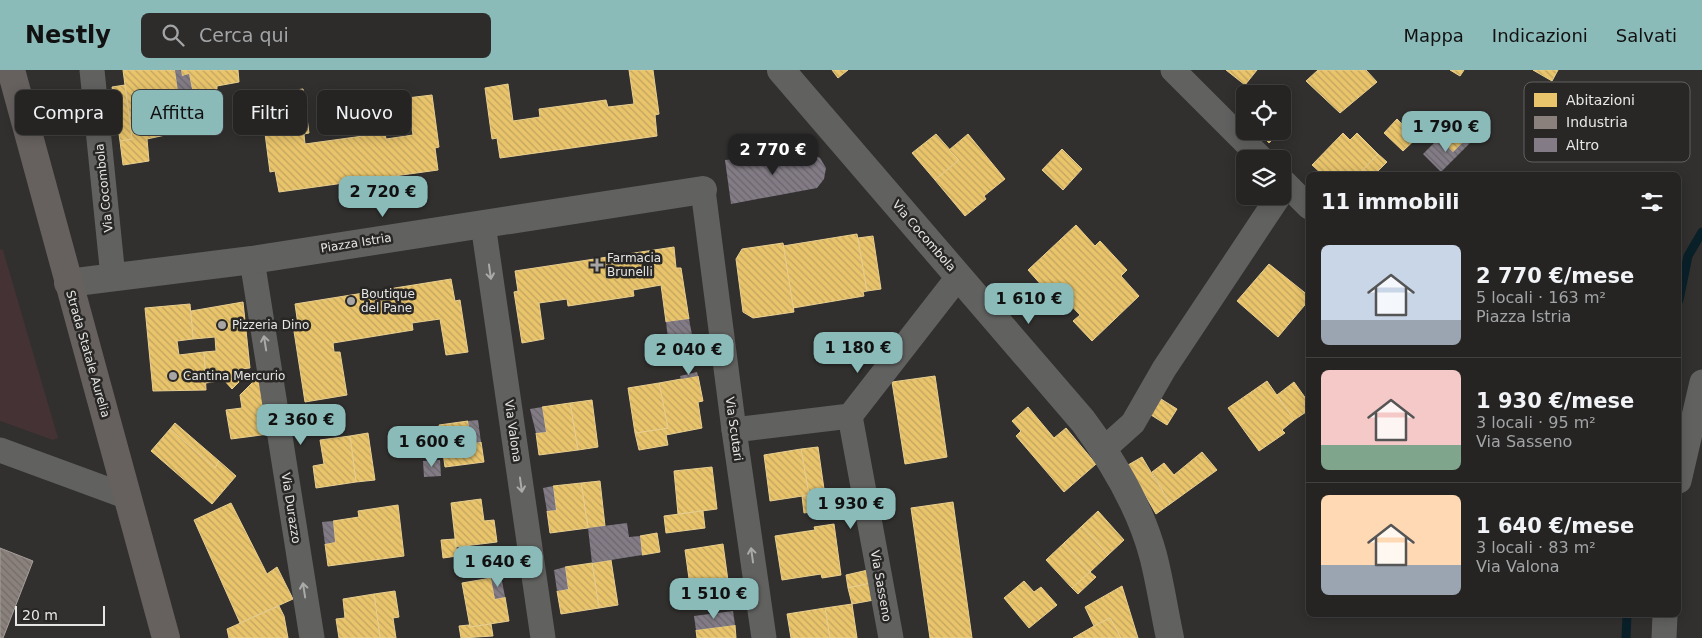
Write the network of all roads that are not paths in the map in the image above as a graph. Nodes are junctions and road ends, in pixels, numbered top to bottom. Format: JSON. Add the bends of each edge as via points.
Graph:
{"nodes":[{"id":1,"x":11,"y":70,"type":"edge"},
{"id":2,"x":92,"y":70,"type":"edge"},
{"id":3,"x":781,"y":70,"type":"edge"},
{"id":4,"x":1173,"y":70,"type":"edge"},
{"id":5,"x":1253,"y":150,"type":"edge"},
{"id":6,"x":703,"y":190,"type":"joint"},
{"id":7,"x":1291,"y":194,"type":"edge"},
{"id":8,"x":1272,"y":205,"type":"edge"},
{"id":9,"x":1306,"y":205,"type":"edge"},
{"id":10,"x":483,"y":224,"type":"junction"},
{"id":11,"x":252,"y":260,"type":"junction"},
{"id":12,"x":959,"y":276,"type":"junction"},
{"id":13,"x":113,"y":277,"type":"junction"},
{"id":14,"x":68,"y":283,"type":"junction"},
{"id":15,"x":1702,"y":382,"type":"edge"},
{"id":16,"x":850,"y":416,"type":"junction"},
{"id":17,"x":734,"y":430,"type":"junction"},
{"id":18,"x":0,"y":450,"type":"edge"},
{"id":19,"x":1104,"y":450,"type":"junction"},
{"id":20,"x":1681,"y":472,"type":"edge"},
{"id":21,"x":128,"y":497,"type":"junction"},
{"id":22,"x":1665,"y":617,"type":"edge"},
{"id":23,"x":166,"y":638,"type":"edge"},
{"id":24,"x":312,"y":638,"type":"edge"},
{"id":25,"x":543,"y":638,"type":"edge"},
{"id":26,"x":764,"y":638,"type":"edge"},
{"id":27,"x":891,"y":638,"type":"edge"},
{"id":28,"x":1170,"y":638,"type":"edge"},
{"id":29,"x":1664,"y":638,"type":"edge"}],
"edges":[{"from":1,"to":14,"type":"main road","name":"Strada Statale Aurelia"},
{"from":2,"to":13,"type":"street","name":"Via Cocombola"},
{"from":3,"to":12,"type":"street","name":"Via Cocombola"},
{"from":4,"to":5,"type":"street"},
{"from":6,"to":10,"type":"street","name":"Piazza Istria"},
{"from":6,"to":17,"type":"street","name":"Via Scutari"},
{"from":7,"to":9,"type":"street"},
{"from":8,"to":19,"type":"street","via":[[1164,369],[1133,423]]},
{"from":10,"to":11,"type":"street","name":"Piazza Istria"},
{"from":10,"to":25,"type":"street","name":"Via Valona","one_way":true},
{"from":11,"to":13,"type":"street","name":"Piazza Istria"},
{"from":24,"to":11,"type":"street","name":"Via Durazzo","one_way":true},
{"from":12,"to":16,"type":"street"},
{"from":12,"to":19,"type":"street","name":"Via Cocombola"},
{"from":13,"to":14,"type":"street","name":"Piazza Istria"},
{"from":14,"to":21,"type":"main road","name":"Strada Statale Aurelia"},
{"from":15,"to":20,"type":"street"},
{"from":16,"to":17,"type":"street"},
{"from":16,"to":27,"type":"street","name":"Via Sasseno"},
{"from":26,"to":17,"type":"street","name":"Via Scutari","one_way":true},
{"from":18,"to":21,"type":"street"},
{"from":19,"to":28,"type":"street","name":"Via Cocombola","via":[[1136,511],[1152,553]]},
{"from":21,"to":23,"type":"main road","name":"Strada Statale Aurelia"},
{"from":22,"to":29,"type":"street"}]}
